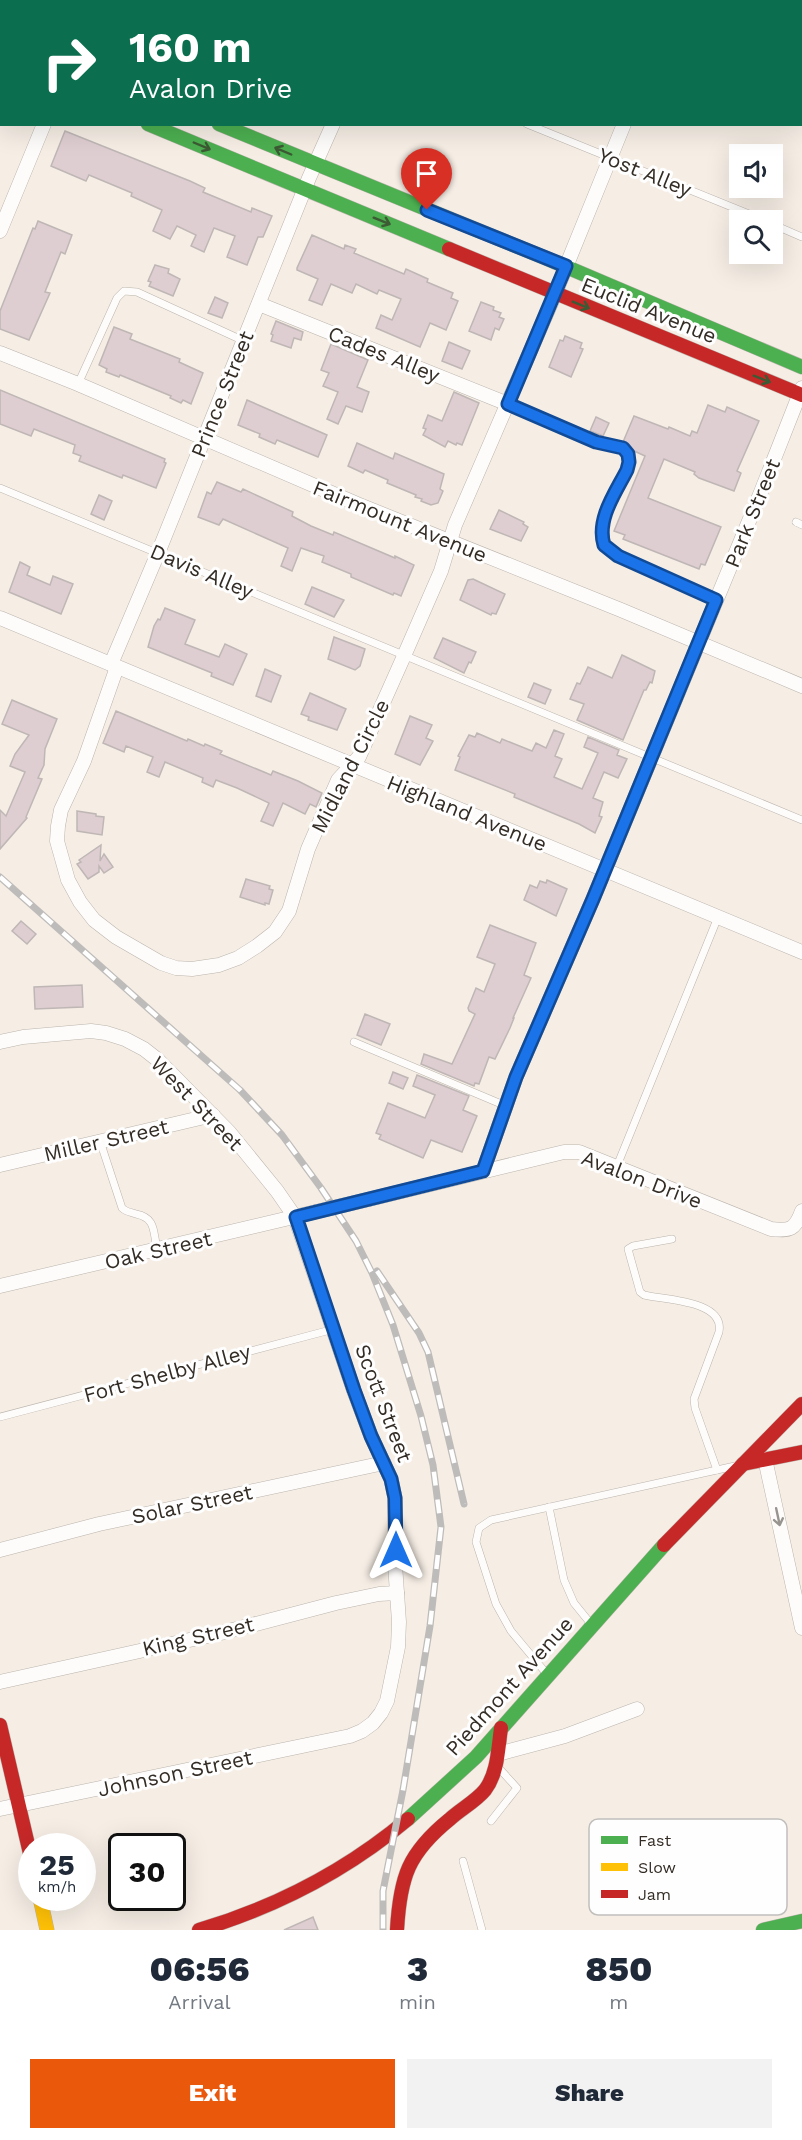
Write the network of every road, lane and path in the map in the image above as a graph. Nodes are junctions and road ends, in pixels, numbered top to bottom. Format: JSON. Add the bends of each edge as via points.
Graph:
{"nodes":[{"id":1,"x":43,"y":126,"type":"edge"},
{"id":2,"x":153,"y":126,"type":"edge"},
{"id":3,"x":224,"y":126,"type":"edge"},
{"id":4,"x":332,"y":126,"type":"edge"},
{"id":5,"x":531,"y":126,"type":"edge"},
{"id":6,"x":623,"y":126,"type":"edge"},
{"id":7,"x":610,"y":158,"type":"junction"},
{"id":8,"x":316,"y":165,"type":"junction"},
{"id":9,"x":305,"y":189,"type":"junction"},
{"id":10,"x":739,"y":210,"type":"edge"},
{"id":11,"x":1,"y":226,"type":"edge"},
{"id":12,"x":783,"y":229,"type":"edge"},
{"id":13,"x":802,"y":237,"type":"edge"},
{"id":14,"x":566,"y":266,"type":"junction"},
{"id":15,"x":555,"y":294,"type":"junction"},
{"id":16,"x":259,"y":304,"type":"junction"},
{"id":17,"x":244,"y":341,"type":"junction"},
{"id":18,"x":0,"y":353,"type":"edge"},
{"id":19,"x":802,"y":367,"type":"edge"},
{"id":20,"x":78,"y":384,"type":"junction"},
{"id":21,"x":801,"y":393,"type":"edge"},
{"id":22,"x":508,"y":404,"type":"junction"},
{"id":23,"x":204,"y":438,"type":"junction"},
{"id":24,"x":0,"y":488,"type":"edge"},
{"id":25,"x":451,"y":543,"type":"junction"},
{"id":26,"x":158,"y":553,"type":"junction"},
{"id":27,"x":716,"y":600,"type":"junction"},
{"id":28,"x":0,"y":618,"type":"edge"},
{"id":29,"x":698,"y":643,"type":"junction"},
{"id":30,"x":404,"y":656,"type":"junction"},
{"id":31,"x":114,"y":665,"type":"junction"},
{"id":32,"x":802,"y":686,"type":"edge"},
{"id":33,"x":651,"y":757,"type":"junction"},
{"id":34,"x":352,"y":766,"type":"junction"},
{"id":35,"x":802,"y":820,"type":"edge"},
{"id":36,"x":604,"y":870,"type":"junction"},
{"id":37,"x":718,"y":917,"type":"junction"},
{"id":38,"x":802,"y":952,"type":"edge"},
{"id":39,"x":0,"y":1042,"type":"edge"},
{"id":40,"x":354,"y":1042,"type":"dead end"},
{"id":41,"x":506,"y":1106,"type":"junction"},
{"id":42,"x":213,"y":1115,"type":"junction"},
{"id":43,"x":100,"y":1141,"type":"junction"},
{"id":44,"x":0,"y":1165,"type":"edge"},
{"id":45,"x":617,"y":1166,"type":"junction"},
{"id":46,"x":483,"y":1171,"type":"junction"},
{"id":47,"x":802,"y":1211,"type":"edge"},
{"id":48,"x":315,"y":1212,"type":"joint"},
{"id":49,"x":296,"y":1217,"type":"junction"},
{"id":50,"x":672,"y":1239,"type":"dead end"},
{"id":51,"x":157,"y":1250,"type":"junction"},
{"id":52,"x":0,"y":1286,"type":"edge"},
{"id":53,"x":334,"y":1329,"type":"junction"},
{"id":54,"x":802,"y":1404,"type":"edge"},
{"id":55,"x":0,"y":1416,"type":"edge"},
{"id":56,"x":802,"y":1452,"type":"edge"},
{"id":57,"x":765,"y":1460,"type":"junction"},
{"id":58,"x":384,"y":1463,"type":"junction"},
{"id":59,"x":743,"y":1464,"type":"junction"},
{"id":60,"x":717,"y":1470,"type":"junction"},
{"id":61,"x":549,"y":1507,"type":"junction"},
{"id":62,"x":0,"y":1550,"type":"edge"},
{"id":63,"x":397,"y":1593,"type":"junction"},
{"id":64,"x":592,"y":1625,"type":"junction"},
{"id":65,"x":802,"y":1628,"type":"edge"},
{"id":66,"x":547,"y":1675,"type":"junction"},
{"id":67,"x":0,"y":1682,"type":"edge"},
{"id":68,"x":637,"y":1709,"type":"dead end"},
{"id":69,"x":0,"y":1725,"type":"edge"},
{"id":70,"x":501,"y":1728,"type":"junction"},
{"id":71,"x":350,"y":1736,"type":"joint"},
{"id":72,"x":497,"y":1759,"type":"junction"},
{"id":73,"x":18,"y":1805,"type":"junction"},
{"id":74,"x":0,"y":1809,"type":"edge"},
{"id":75,"x":491,"y":1821,"type":"dead end"},
{"id":76,"x":25,"y":1833,"type":"edge"},
{"id":77,"x":463,"y":1862,"type":"dead end"},
{"id":78,"x":43,"y":1911,"type":"edge"},
{"id":79,"x":802,"y":1921,"type":"edge"},
{"id":80,"x":47,"y":1930,"type":"edge"},
{"id":81,"x":199,"y":1930,"type":"edge"},
{"id":82,"x":397,"y":1930,"type":"edge"},
{"id":83,"x":482,"y":1930,"type":"edge"},
{"id":84,"x":763,"y":1930,"type":"edge"}],
"edges":[{"from":1,"to":11,"type":"street"},
{"from":2,"to":9,"type":"main road","name":"Euclid Avenue","one_way":true},
{"from":8,"to":3,"type":"main road","name":"Euclid Avenue","one_way":true},
{"from":4,"to":8,"type":"street","name":"Prince Street"},
{"from":5,"to":7,"type":"lane","name":"Yost Alley"},
{"from":6,"to":7,"type":"street","name":"Midland Circle"},
{"from":7,"to":10,"type":"lane","name":"Yost Alley"},
{"from":7,"to":14,"type":"street","name":"Midland Circle"},
{"from":8,"to":9,"type":"street","name":"Prince Street"},
{"from":8,"to":14,"type":"main road","name":"Euclid Avenue"},
{"from":9,"to":15,"type":"main road","name":"Euclid Avenue","one_way":true},
{"from":9,"to":16,"type":"street","name":"Prince Street"},
{"from":12,"to":13,"type":"lane"},
{"from":14,"to":15,"type":"street","name":"Midland Circle"},
{"from":14,"to":19,"type":"main road","name":"Euclid Avenue"},
{"from":15,"to":21,"type":"main road","name":"Euclid Avenue","one_way":true},
{"from":15,"to":22,"type":"street","name":"Midland Circle"},
{"from":16,"to":17,"type":"street","name":"Prince Street"},
{"from":16,"to":22,"type":"street","name":"Cades Alley"},
{"from":17,"to":20,"type":"lane","via":[[137,292],[124,291],[117,298]]},
{"from":17,"to":23,"type":"street","name":"Prince Street"},
{"from":18,"to":20,"type":"street","name":"Fairmount Avenue"},
{"from":20,"to":23,"type":"street","name":"Fairmount Avenue"},
{"from":21,"to":27,"type":"street","name":"Park Street"},
{"from":22,"to":25,"type":"street","name":"Midland Circle","via":[[455,525]]},
{"from":22,"to":27,"type":"lane","via":[[596,442],[623,448],[629,462],[602,522],[604,545],[618,556]]},
{"from":23,"to":25,"type":"street","name":"Fairmount Avenue"},
{"from":23,"to":26,"type":"street","name":"Prince Street"},
{"from":24,"to":26,"type":"lane","name":"Davis Alley"},
{"from":25,"to":29,"type":"street","name":"Fairmount Avenue"},
{"from":25,"to":30,"type":"street","name":"Midland Circle"},
{"from":26,"to":30,"type":"lane","name":"Davis Alley"},
{"from":26,"to":31,"type":"street","name":"Prince Street"},
{"from":27,"to":29,"type":"street","name":"Park Street"},
{"from":28,"to":31,"type":"street","name":"Highland Avenue"},
{"from":29,"to":32,"type":"street","name":"Fairmount Avenue"},
{"from":29,"to":33,"type":"street","name":"Park Street"},
{"from":30,"to":33,"type":"lane","name":"Davis Alley"},
{"from":30,"to":34,"type":"street","name":"Midland Circle"},
{"from":31,"to":34,"type":"street","name":"Highland Avenue"},
{"from":31,"to":34,"type":"street","name":"Midland Circle","via":[[84,761],[61,810],[57,841],[68,880],[94,920],[161,963],[192,969],[219,965],[238,958],[275,932],[289,911],[308,849],[338,780]]},
{"from":33,"to":35,"type":"lane","name":"Davis Alley"},
{"from":33,"to":36,"type":"street","name":"Park Street"},
{"from":34,"to":36,"type":"street","name":"Highland Avenue"},
{"from":36,"to":37,"type":"street","name":"Highland Avenue"},
{"from":36,"to":41,"type":"street","name":"Park Street"},
{"from":37,"to":38,"type":"street","name":"Highland Avenue"},
{"from":37,"to":45,"type":"lane"},
{"from":39,"to":42,"type":"street","name":"West Street","via":[[83,1031],[125,1039],[158,1060]]},
{"from":40,"to":41,"type":"lane"},
{"from":41,"to":46,"type":"street","name":"Park Street"},
{"from":42,"to":43,"type":"street","name":"Miller Street"},
{"from":42,"to":49,"type":"street","name":"West Street"},
{"from":43,"to":44,"type":"street","name":"Miller Street"},
{"from":43,"to":51,"type":"lane","via":[[122,1208],[147,1216]]},
{"from":45,"to":46,"type":"street","name":"Avalon Drive","via":[[579,1152],[564,1152]]},
{"from":45,"to":47,"type":"street","name":"Avalon Drive","via":[[771,1229],[792,1228]]},
{"from":46,"to":48,"type":"street","name":"Avalon Drive","bridge":true},
{"from":48,"to":49,"type":"street","name":"Oak Street"},
{"from":49,"to":51,"type":"street","name":"Oak Street"},
{"from":49,"to":53,"type":"street","name":"Scott Street"},
{"from":50,"to":60,"type":"lane","via":[[628,1249],[640,1292],[699,1306],[720,1325],[694,1399]]},
{"from":51,"to":52,"type":"street","name":"Oak Street"},
{"from":53,"to":55,"type":"lane","name":"Fort Shelby Alley"},
{"from":53,"to":58,"type":"street","name":"Scott Street"},
{"from":54,"to":59,"type":"main road","name":"Piedmont Avenue"},
{"from":56,"to":57,"type":"main road"},
{"from":57,"to":59,"type":"main road"},
{"from":57,"to":65,"type":"street","one_way":true},
{"from":58,"to":62,"type":"street","name":"Solar Street","via":[[99,1524]]},
{"from":58,"to":63,"type":"street","name":"Scott Street","via":[[395,1498]]},
{"from":59,"to":60,"type":"lane"},
{"from":59,"to":64,"type":"main road","name":"Piedmont Avenue"},
{"from":60,"to":61,"type":"lane"},
{"from":61,"to":64,"type":"lane","via":[[564,1580],[574,1603]]},
{"from":61,"to":66,"type":"lane","via":[[485,1522],[476,1534],[496,1604],[510,1631]]},
{"from":63,"to":67,"type":"street","name":"King Street","via":[[336,1603]]},
{"from":63,"to":71,"type":"street","name":"Scott Street","via":[[398,1647],[387,1701],[373,1723]]},
{"from":64,"to":66,"type":"main road","name":"Piedmont Avenue"},
{"from":66,"to":70,"type":"main road","name":"Piedmont Avenue"},
{"from":68,"to":72,"type":"street"},
{"from":69,"to":73,"type":"main road"},
{"from":70,"to":72,"type":"main road"},
{"from":70,"to":81,"type":"main road","name":"Piedmont Avenue","via":[[424,1807],[329,1875],[254,1912]]},
{"from":71,"to":73,"type":"street","name":"Johnson Street"},
{"from":72,"to":75,"type":"lane","via":[[517,1788]]},
{"from":72,"to":82,"type":"main road","via":[[484,1791],[434,1833],[413,1857],[405,1873]]},
{"from":73,"to":74,"type":"street","name":"Johnson Street"},
{"from":73,"to":76,"type":"main road"},
{"from":77,"to":83,"type":"lane"},
{"from":78,"to":80,"type":"main road"},
{"from":79,"to":84,"type":"main road"}]}
